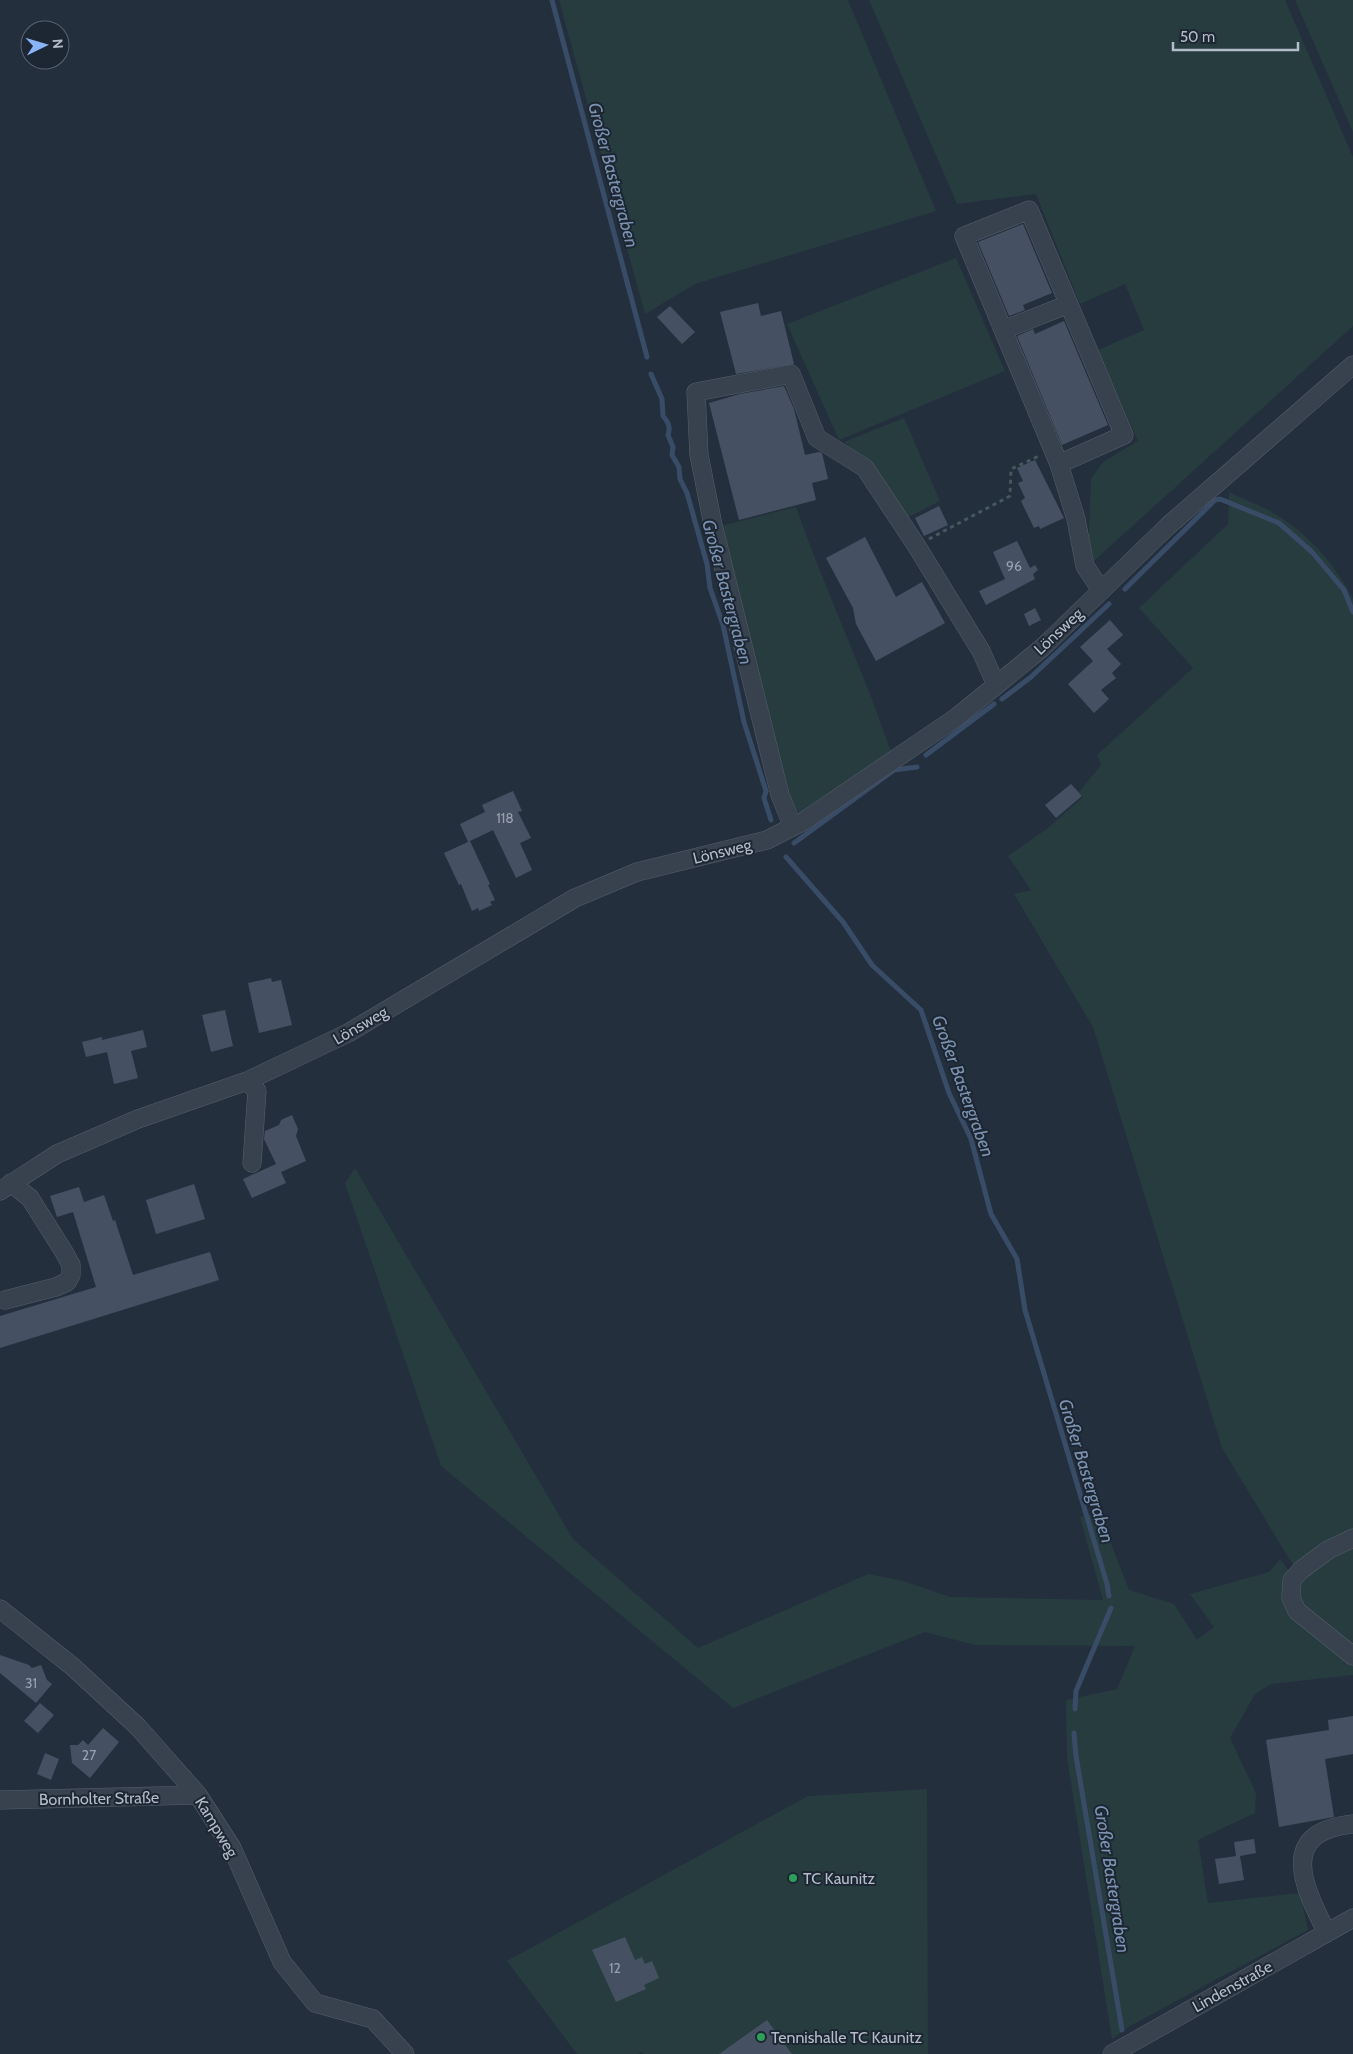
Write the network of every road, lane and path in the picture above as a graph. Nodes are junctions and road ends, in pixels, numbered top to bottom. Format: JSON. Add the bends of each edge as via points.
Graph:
{"nodes":[{"id":1,"x":1069,"y":304,"type":"junction"},
{"id":2,"x":1003,"y":330,"type":"junction"},
{"id":3,"x":1353,"y":366,"type":"edge"},
{"id":4,"x":1059,"y":464,"type":"junction"},
{"id":5,"x":916,"y":546,"type":"junction"},
{"id":6,"x":1101,"y":590,"type":"junction"},
{"id":7,"x":996,"y":685,"type":"junction"},
{"id":8,"x":793,"y":826,"type":"junction"},
{"id":9,"x":247,"y":1081,"type":"junction"},
{"id":10,"x":252,"y":1163,"type":"dead end"},
{"id":11,"x":6,"y":1187,"type":"edge"},
{"id":12,"x":5,"y":1300,"type":"dead end"},
{"id":13,"x":1353,"y":1538,"type":"edge"},
{"id":14,"x":0,"y":1609,"type":"edge"},
{"id":15,"x":1353,"y":1656,"type":"edge"},
{"id":16,"x":198,"y":1795,"type":"junction"},
{"id":17,"x":0,"y":1800,"type":"edge"},
{"id":18,"x":1353,"y":1824,"type":"edge"},
{"id":19,"x":1353,"y":1918,"type":"edge"},
{"id":20,"x":1327,"y":1933,"type":"junction"},
{"id":21,"x":405,"y":2054,"type":"edge"},
{"id":22,"x":1112,"y":2054,"type":"edge"}],
"edges":[{"from":1,"to":2,"type":"street"},
{"from":1,"to":2,"type":"street","via":[[1029,210],[964,236]]},
{"from":1,"to":4,"type":"street","via":[[1124,435]]},
{"from":2,"to":4,"type":"street"},
{"from":3,"to":6,"type":"street","name":"Lönsweg","via":[[1169,525]]},
{"from":4,"to":5,"type":"path","via":[[1036,457],[1011,469],[1010,496]]},
{"from":4,"to":6,"type":"street","via":[[1076,519],[1085,566]]},
{"from":5,"to":7,"type":"street","via":[[981,652]]},
{"from":5,"to":8,"type":"street","via":[[865,468],[817,438],[791,374],[696,392],[700,456],[717,544],[780,795]]},
{"from":6,"to":7,"type":"street","name":"Lönsweg","via":[[1042,648]]},
{"from":7,"to":8,"type":"street","name":"Lönsweg","via":[[957,717]]},
{"from":8,"to":9,"type":"street","name":"Lönsweg","via":[[767,840],[637,872],[575,898],[348,1033]]},
{"from":9,"to":10,"type":"street","via":[[257,1091]]},
{"from":9,"to":11,"type":"street","name":"Lönsweg","via":[[138,1119],[57,1154]]},
{"from":11,"to":12,"type":"street","via":[[30,1198],[64,1252],[72,1274],[56,1287]]},
{"from":13,"to":15,"type":"street","via":[[1328,1550],[1301,1570],[1292,1580],[1291,1598],[1297,1611]]},
{"from":14,"to":16,"type":"street","name":"Kampweg","via":[[72,1666],[138,1727]]},
{"from":16,"to":17,"type":"street","name":"Bornholter Straße"},
{"from":16,"to":21,"type":"street","name":"Kampweg","via":[[232,1848],[282,1962],[315,2003],[373,2019]]},
{"from":18,"to":20,"type":"street","via":[[1316,1835],[1306,1844],[1302,1855],[1312,1903]]},
{"from":19,"to":20,"type":"street","name":"Lindenstraße"},
{"from":20,"to":22,"type":"street","name":"Lindenstraße"}]}
